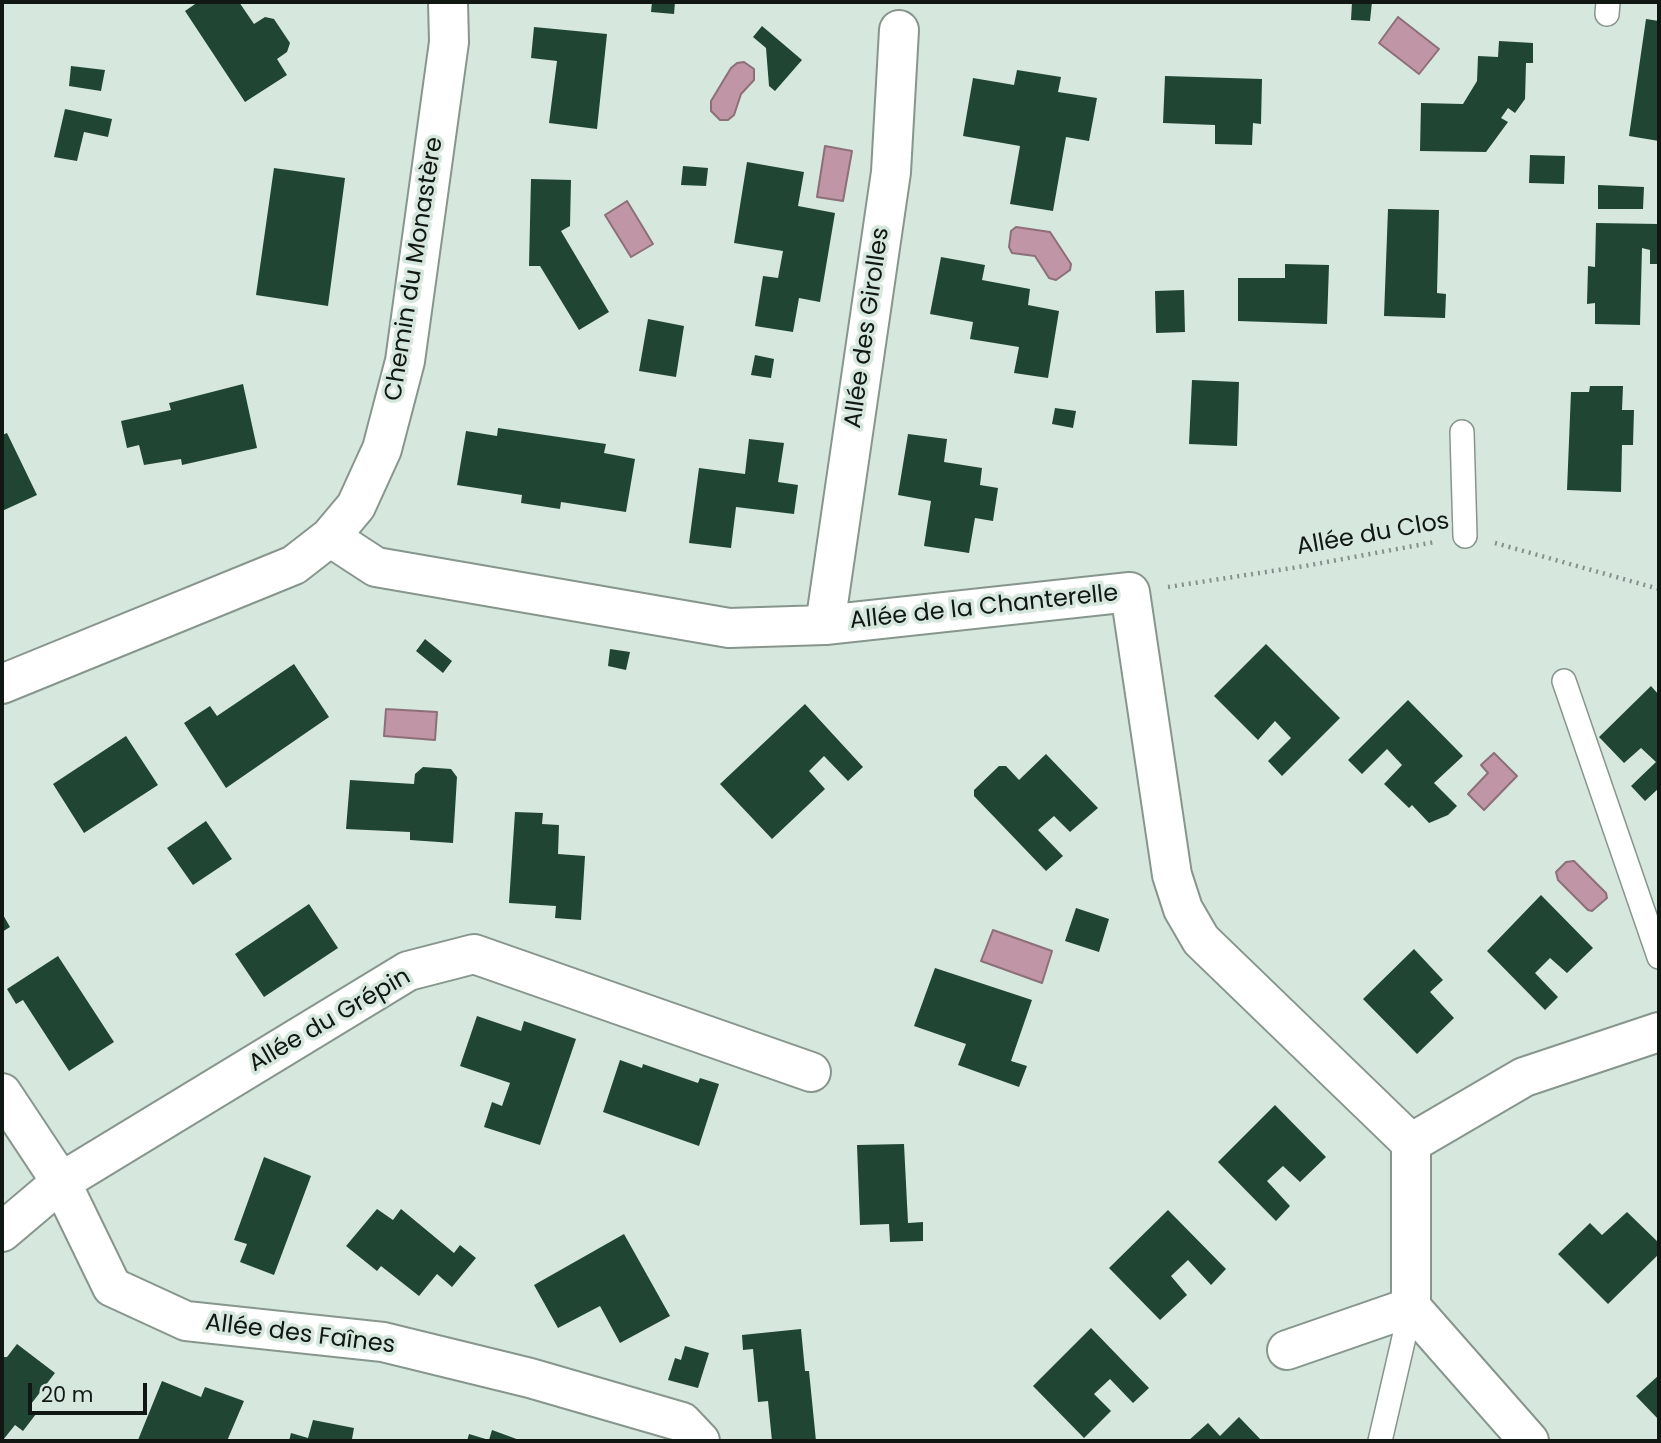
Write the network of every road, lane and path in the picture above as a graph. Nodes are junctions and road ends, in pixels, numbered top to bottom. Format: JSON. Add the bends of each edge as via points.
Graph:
{"nodes":[{"id":1,"x":448,"y":2,"type":"edge"},
{"id":2,"x":899,"y":30,"type":"dead end"},
{"id":3,"x":1462,"y":432,"type":"dead end"},
{"id":4,"x":1465,"y":536,"type":"junction"},
{"id":5,"x":330,"y":537,"type":"junction"},
{"id":6,"x":1659,"y":589,"type":"edge"},
{"id":7,"x":1130,"y":592,"type":"junction"},
{"id":8,"x":825,"y":625,"type":"junction"},
{"id":9,"x":1564,"y":681,"type":"dead end"},
{"id":10,"x":2,"y":684,"type":"edge"},
{"id":11,"x":1659,"y":957,"type":"edge"},
{"id":12,"x":1659,"y":1032,"type":"edge"},
{"id":13,"x":811,"y":1072,"type":"dead end"},
{"id":14,"x":2,"y":1093,"type":"edge"},
{"id":15,"x":1411,"y":1143,"type":"junction"},
{"id":16,"x":61,"y":1182,"type":"junction"},
{"id":17,"x":2,"y":1232,"type":"edge"},
{"id":18,"x":1411,"y":1307,"type":"junction"},
{"id":19,"x":1287,"y":1350,"type":"dead end"},
{"id":20,"x":700,"y":1441,"type":"edge"},
{"id":21,"x":1380,"y":1441,"type":"edge"},
{"id":22,"x":1529,"y":1441,"type":"edge"}],
"edges":[{"from":1,"to":5,"type":"street","name":"Chemin du Monastère","via":[[449,42],[405,361],[382,449],[356,506]]},
{"from":2,"to":8,"type":"street","name":"Allée des Girolles","via":[[891,172]]},
{"from":3,"to":4,"type":"lane"},
{"from":4,"to":6,"type":"path","name":"Allée du Clos"},
{"from":4,"to":7,"type":"path","name":"Allée du Clos"},
{"from":5,"to":8,"type":"street","name":"Allée de la Chanterelle","via":[[376,567],[729,628]]},
{"from":5,"to":10,"type":"street","name":"Chemin du Monastère","via":[[293,565]]},
{"from":7,"to":8,"type":"street","name":"Allée de la Chanterelle"},
{"from":7,"to":15,"type":"street","name":"Allée de la Chanterelle","via":[[1172,875],[1183,909],[1201,940]]},
{"from":9,"to":11,"type":"lane"},
{"from":12,"to":15,"type":"street","via":[[1524,1077]]},
{"from":13,"to":16,"type":"street","name":"Allée du Grépin","via":[[474,954],[408,971]]},
{"from":14,"to":16,"type":"street","name":"Allée des Faînes"},
{"from":15,"to":18,"type":"street"},
{"from":16,"to":17,"type":"street","name":"Allée du Grépin"},
{"from":16,"to":20,"type":"street","name":"Allée des Faînes","via":[[112,1287],[186,1321],[383,1342],[682,1422]]},
{"from":18,"to":19,"type":"street"},
{"from":18,"to":21,"type":"lane"},
{"from":18,"to":22,"type":"street"}]}
